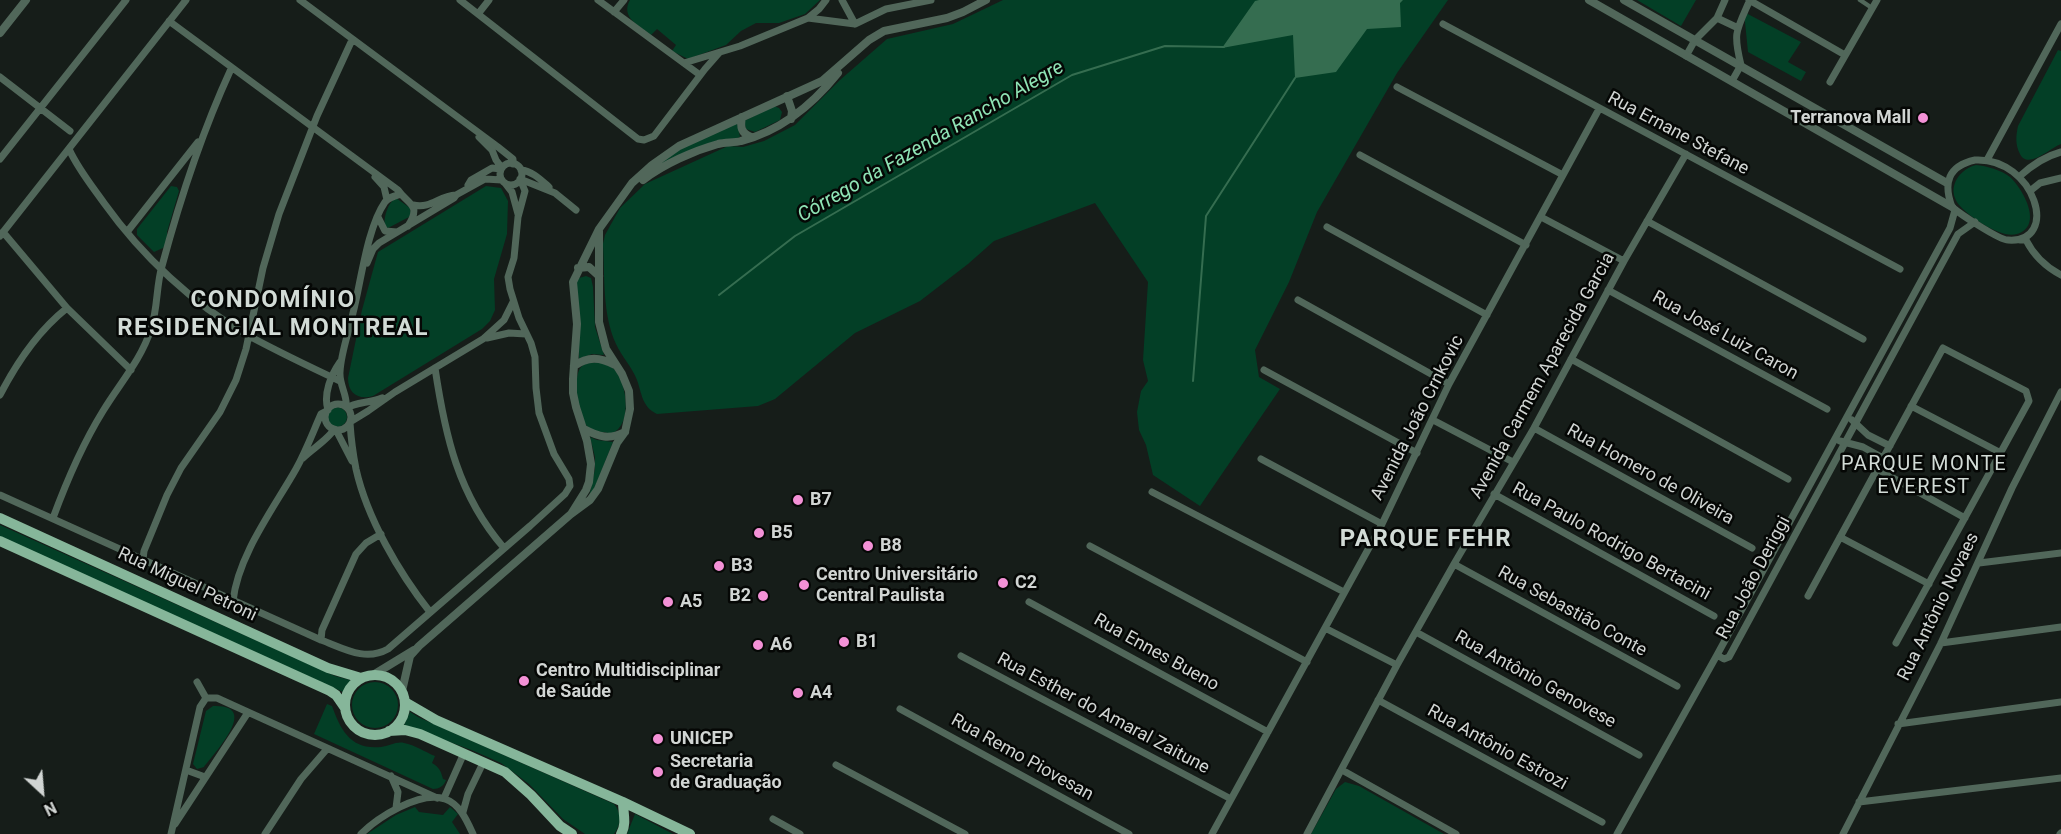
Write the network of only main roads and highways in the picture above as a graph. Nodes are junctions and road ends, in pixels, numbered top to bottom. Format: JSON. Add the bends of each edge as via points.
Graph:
{"nodes":[{"id":1,"x":0,"y":518,"type":"edge"},
{"id":2,"x":0,"y":541,"type":"edge"},
{"id":3,"x":361,"y":678,"type":"junction"},
{"id":4,"x":404,"y":697,"type":"junction"},
{"id":5,"x":345,"y":708,"type":"junction"},
{"id":6,"x":389,"y":731,"type":"junction"},
{"id":7,"x":623,"y":802,"type":"junction"},
{"id":8,"x":572,"y":834,"type":"edge"},
{"id":9,"x":621,"y":834,"type":"edge"},
{"id":10,"x":690,"y":834,"type":"edge"}],
"edges":[{"from":1,"to":3,"type":"main road","name":"Rua Miguel Petroni","via":[[328,668]]},
{"from":2,"to":5,"type":"main road","name":"Rua Miguel Petroni","via":[[330,691]]},
{"from":3,"to":4,"type":"main road","via":[[384,676],[395,682]]},
{"from":3,"to":5,"type":"main road","via":[[352,686]]},
{"from":4,"to":6,"type":"main road","via":[[404,714]]},
{"from":4,"to":7,"type":"main road","via":[[436,720]]},
{"from":5,"to":6,"type":"main road","via":[[356,728],[366,734]]},
{"from":6,"to":8,"type":"main road","via":[[420,734],[505,772]]},
{"from":7,"to":9,"type":"main road","via":[[625,822]]},
{"from":7,"to":10,"type":"main road"}]}
